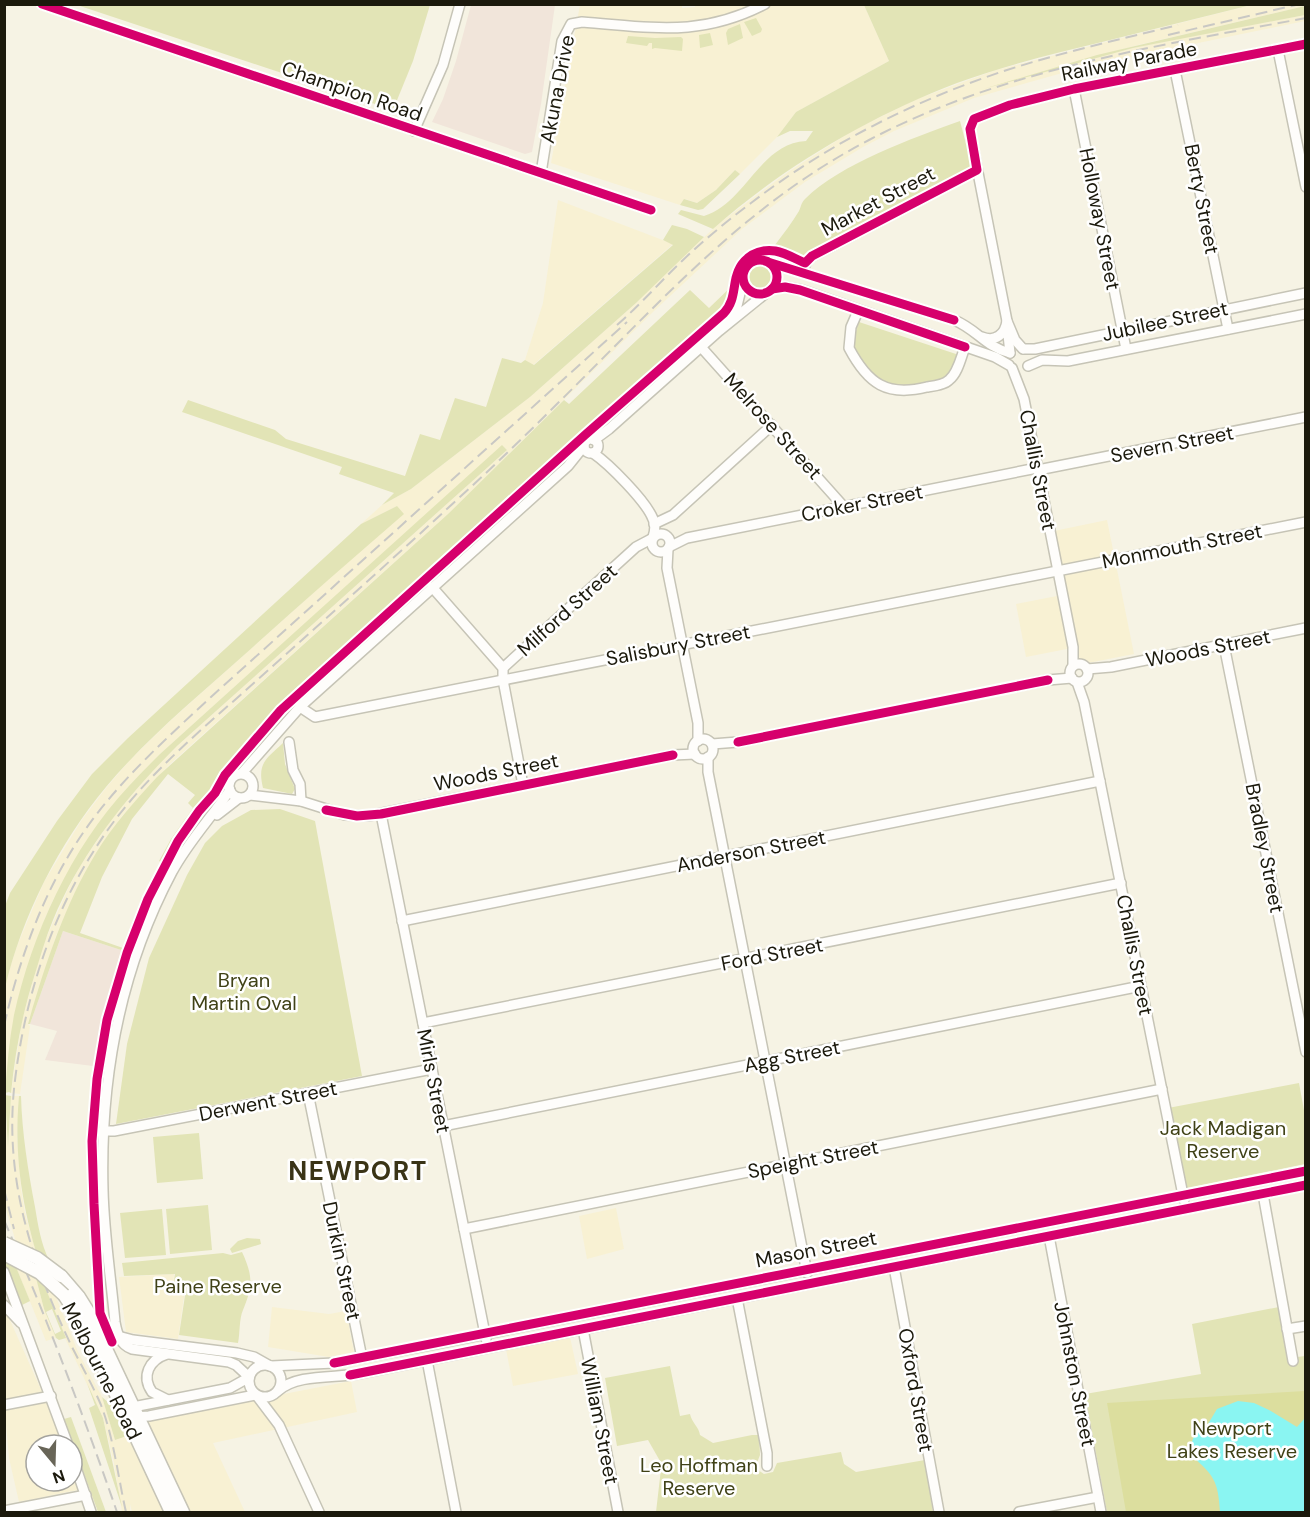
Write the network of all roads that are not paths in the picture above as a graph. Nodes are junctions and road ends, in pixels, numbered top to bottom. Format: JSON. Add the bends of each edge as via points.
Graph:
{"nodes":[{"id":1,"x":42,"y":4,"type":"edge"},
{"id":2,"x":460,"y":4,"type":"edge"},
{"id":3,"x":765,"y":4,"type":"edge"},
{"id":4,"x":1305,"y":44,"type":"edge"},
{"id":5,"x":1278,"y":50,"type":"junction"},
{"id":6,"x":1175,"y":70,"type":"junction"},
{"id":7,"x":1074,"y":89,"type":"junction"},
{"id":8,"x":414,"y":131,"type":"junction"},
{"id":9,"x":978,"y":170,"type":"junction"},
{"id":10,"x":541,"y":173,"type":"junction"},
{"id":11,"x":1305,"y":187,"type":"edge"},
{"id":12,"x":651,"y":210,"type":"dead end"},
{"id":13,"x":771,"y":263,"type":"junction"},
{"id":14,"x":802,"y":272,"type":"junction"},
{"id":15,"x":743,"y":281,"type":"junction"},
{"id":16,"x":769,"y":291,"type":"junction"},
{"id":17,"x":1305,"y":293,"type":"edge"},
{"id":18,"x":1224,"y":308,"type":"junction"},
{"id":19,"x":858,"y":310,"type":"junction"},
{"id":20,"x":1305,"y":314,"type":"edge"},
{"id":21,"x":1007,"y":321,"type":"junction"},
{"id":22,"x":1228,"y":329,"type":"junction"},
{"id":23,"x":1122,"y":330,"type":"junction"},
{"id":24,"x":719,"y":331,"type":"junction"},
{"id":25,"x":981,"y":336,"type":"junction"},
{"id":26,"x":701,"y":347,"type":"junction"},
{"id":27,"x":965,"y":347,"type":"junction"},
{"id":28,"x":1024,"y":349,"type":"junction"},
{"id":29,"x":1126,"y":349,"type":"junction"},
{"id":30,"x":1010,"y":353,"type":"junction"},
{"id":31,"x":1011,"y":366,"type":"junction"},
{"id":32,"x":1027,"y":367,"type":"junction"},
{"id":33,"x":1024,"y":399,"type":"junction"},
{"id":34,"x":1305,"y":417,"type":"edge"},
{"id":35,"x":772,"y":426,"type":"junction"},
{"id":36,"x":593,"y":447,"type":"junction"},
{"id":37,"x":1038,"y":469,"type":"junction"},
{"id":38,"x":844,"y":507,"type":"junction"},
{"id":39,"x":1305,"y":522,"type":"edge"},
{"id":40,"x":657,"y":523,"type":"junction"},
{"id":41,"x":667,"y":536,"type":"junction"},
{"id":42,"x":653,"y":538,"type":"junction"},
{"id":43,"x":687,"y":538,"type":"junction"},
{"id":44,"x":669,"y":548,"type":"junction"},
{"id":45,"x":655,"y":550,"type":"junction"},
{"id":46,"x":632,"y":552,"type":"junction"},
{"id":47,"x":667,"y":568,"type":"junction"},
{"id":48,"x":1058,"y":570,"type":"junction"},
{"id":49,"x":432,"y":587,"type":"junction"},
{"id":50,"x":1305,"y":628,"type":"edge"},
{"id":51,"x":681,"y":644,"type":"junction"},
{"id":52,"x":1224,"y":645,"type":"junction"},
{"id":53,"x":503,"y":668,"type":"junction"},
{"id":54,"x":1079,"y":674,"type":"junction"},
{"id":55,"x":503,"y":680,"type":"junction"},
{"id":56,"x":300,"y":707,"type":"junction"},
{"id":57,"x":289,"y":742,"type":"dead end"},
{"id":58,"x":703,"y":749,"type":"junction"},
{"id":59,"x":256,"y":759,"type":"junction"},
{"id":60,"x":242,"y":773,"type":"junction"},
{"id":61,"x":1100,"y":781,"type":"junction"},
{"id":62,"x":253,"y":782,"type":"junction"},
{"id":63,"x":523,"y":785,"type":"junction"},
{"id":64,"x":230,"y":790,"type":"junction"},
{"id":65,"x":250,"y":795,"type":"junction"},
{"id":66,"x":272,"y":797,"type":"junction"},
{"id":67,"x":239,"y":798,"type":"junction"},
{"id":68,"x":301,"y":801,"type":"junction"},
{"id":69,"x":381,"y":814,"type":"junction"},
{"id":70,"x":210,"y":820,"type":"junction"},
{"id":71,"x":725,"y":856,"type":"junction"},
{"id":72,"x":1121,"y":883,"type":"junction"},
{"id":73,"x":402,"y":921,"type":"junction"},
{"id":74,"x":745,"y":959,"type":"junction"},
{"id":75,"x":1141,"y":986,"type":"junction"},
{"id":76,"x":423,"y":1023,"type":"junction"},
{"id":77,"x":1305,"y":1052,"type":"edge"},
{"id":78,"x":766,"y":1062,"type":"junction"},
{"id":79,"x":432,"y":1069,"type":"junction"},
{"id":80,"x":1162,"y":1089,"type":"junction"},
{"id":81,"x":308,"y":1093,"type":"junction"},
{"id":82,"x":443,"y":1126,"type":"junction"},
{"id":83,"x":103,"y":1131,"type":"junction"},
{"id":84,"x":786,"y":1164,"type":"junction"},
{"id":85,"x":1305,"y":1171,"type":"edge"},
{"id":86,"x":1305,"y":1185,"type":"edge"},
{"id":87,"x":1263,"y":1194,"type":"junction"},
{"id":88,"x":1183,"y":1195,"type":"junction"},
{"id":89,"x":1186,"y":1209,"type":"junction"},
{"id":90,"x":464,"y":1229,"type":"junction"},
{"id":91,"x":1049,"y":1236,"type":"junction"},
{"id":92,"x":4,"y":1243,"type":"edge"},
{"id":93,"x":4,"y":1254,"type":"edge"},
{"id":94,"x":894,"y":1267,"type":"junction"},
{"id":95,"x":807,"y":1269,"type":"junction"},
{"id":96,"x":4,"y":1272,"type":"edge"},
{"id":97,"x":809,"y":1284,"type":"junction"},
{"id":98,"x":10,"y":1286,"type":"junction"},
{"id":99,"x":4,"y":1297,"type":"edge"},
{"id":100,"x":737,"y":1298,"type":"junction"},
{"id":101,"x":4,"y":1305,"type":"edge"},
{"id":102,"x":1305,"y":1326,"type":"edge"},
{"id":103,"x":583,"y":1329,"type":"junction"},
{"id":104,"x":1287,"y":1329,"type":"junction"},
{"id":105,"x":26,"y":1333,"type":"junction"},
{"id":106,"x":485,"y":1334,"type":"junction"},
{"id":107,"x":118,"y":1336,"type":"junction"},
{"id":108,"x":488,"y":1348,"type":"junction"},
{"id":109,"x":169,"y":1353,"type":"junction"},
{"id":110,"x":362,"y":1358,"type":"junction"},
{"id":111,"x":427,"y":1360,"type":"junction"},
{"id":112,"x":1293,"y":1361,"type":"dead end"},
{"id":113,"x":270,"y":1366,"type":"junction"},
{"id":114,"x":249,"y":1377,"type":"junction"},
{"id":115,"x":277,"y":1392,"type":"junction"},
{"id":116,"x":256,"y":1395,"type":"junction"},
{"id":117,"x":51,"y":1396,"type":"junction"},
{"id":118,"x":170,"y":1400,"type":"junction"},
{"id":119,"x":4,"y":1405,"type":"edge"},
{"id":120,"x":132,"y":1413,"type":"junction"},
{"id":121,"x":279,"y":1425,"type":"junction"},
{"id":122,"x":64,"y":1433,"type":"edge"},
{"id":123,"x":768,"y":1466,"type":"dead end"},
{"id":124,"x":84,"y":1489,"type":"edge"},
{"id":125,"x":86,"y":1495,"type":"junction"},
{"id":126,"x":1098,"y":1497,"type":"junction"},
{"id":127,"x":4,"y":1511,"type":"edge"},
{"id":128,"x":91,"y":1512,"type":"edge"},
{"id":129,"x":171,"y":1512,"type":"edge"},
{"id":130,"x":183,"y":1512,"type":"edge"},
{"id":131,"x":319,"y":1512,"type":"edge"},
{"id":132,"x":456,"y":1512,"type":"edge"},
{"id":133,"x":618,"y":1512,"type":"edge"},
{"id":134,"x":939,"y":1512,"type":"edge"},
{"id":135,"x":1019,"y":1512,"type":"edge"},
{"id":136,"x":1101,"y":1512,"type":"edge"}],
"edges":[{"from":1,"to":8,"type":"street","name":"Champion Road"},
{"from":2,"to":8,"type":"street","via":[[443,65]]},
{"from":3,"to":10,"type":"street","name":"Akuna Drive","via":[[741,16],[682,28],[582,21],[572,24],[562,41]]},
{"from":4,"to":5,"type":"street","name":"Railway Parade"},
{"from":5,"to":6,"type":"street","name":"Railway Parade"},
{"from":5,"to":11,"type":"street"},
{"from":6,"to":7,"type":"street","name":"Railway Parade"},
{"from":6,"to":18,"type":"street","name":"Berty Street"},
{"from":7,"to":9,"type":"street","name":"Railway Parade","via":[[974,118],[971,133]]},
{"from":7,"to":23,"type":"street","name":"Holloway Street"},
{"from":8,"to":10,"type":"street","name":"Champion Road"},
{"from":9,"to":14,"type":"street","name":"Market Street","via":[[811,257]]},
{"from":9,"to":21,"type":"street"},
{"from":10,"to":12,"type":"street","name":"Champion Road"},
{"from":13,"to":14,"type":"street"},
{"from":13,"to":15,"type":"street","via":[[760,259],[751,262],[744,269]]},
{"from":13,"to":16,"type":"street","via":[[777,276]]},
{"from":14,"to":25,"type":"street","via":[[954,320]]},
{"from":15,"to":16,"type":"street","via":[[751,291]]},
{"from":15,"to":24,"type":"street","via":[[736,309]]},
{"from":16,"to":19,"type":"street","via":[[785,287],[800,290]]},
{"from":16,"to":24,"type":"street"},
{"from":17,"to":18,"type":"street","name":"Jubilee Street"},
{"from":18,"to":22,"type":"street","name":"Berty Street"},
{"from":18,"to":23,"type":"street","name":"Jubilee Street"},
{"from":19,"to":27,"type":"street"},
{"from":19,"to":27,"type":"street","via":[[849,348],[873,380],[885,388],[904,392],[946,383]]},
{"from":20,"to":22,"type":"street","name":"Jubilee Street"},
{"from":21,"to":25,"type":"street","via":[[996,338]]},
{"from":21,"to":28,"type":"street","via":[[1015,340]]},
{"from":21,"to":30,"type":"street"},
{"from":22,"to":29,"type":"street","name":"Jubilee Street"},
{"from":23,"to":28,"type":"street","name":"Jubilee Street"},
{"from":23,"to":29,"type":"street","name":"Holloway Street"},
{"from":24,"to":26,"type":"street"},
{"from":25,"to":30,"type":"street","via":[[992,347]]},
{"from":26,"to":35,"type":"street","name":"Melrose Street"},
{"from":26,"to":36,"type":"street"},
{"from":27,"to":31,"type":"street"},
{"from":28,"to":30,"type":"street"},
{"from":28,"to":32,"type":"street","via":[[1030,356]]},
{"from":29,"to":32,"type":"street","name":"Jubilee Street","via":[[1068,361],[1042,360]]},
{"from":30,"to":31,"type":"street"},
{"from":31,"to":32,"type":"street","via":[[1020,370]]},
{"from":31,"to":33,"type":"street","name":"Challis Street"},
{"from":32,"to":33,"type":"street","name":"Challis Street"},
{"from":33,"to":37,"type":"street","name":"Challis Street"},
{"from":34,"to":37,"type":"street","name":"Severn Street"},
{"from":35,"to":38,"type":"street","name":"Melrose Street"},
{"from":35,"to":40,"type":"street","via":[[673,515]]},
{"from":36,"to":40,"type":"street","via":[[655,514]]},
{"from":36,"to":49,"type":"street"},
{"from":37,"to":38,"type":"street","name":"Croker Street"},
{"from":37,"to":48,"type":"street","name":"Challis Street"},
{"from":38,"to":43,"type":"street","name":"Croker Street"},
{"from":39,"to":48,"type":"street","name":"Monmouth Street"},
{"from":40,"to":41,"type":"street"},
{"from":40,"to":42,"type":"street"},
{"from":41,"to":42,"type":"street","via":[[660,533]]},
{"from":41,"to":43,"type":"street","name":"Croker Street"},
{"from":41,"to":44,"type":"street"},
{"from":42,"to":45,"type":"street"},
{"from":42,"to":46,"type":"street","name":"Milford Street"},
{"from":43,"to":44,"type":"street","name":"Croker Street"},
{"from":44,"to":45,"type":"street"},
{"from":44,"to":47,"type":"street"},
{"from":45,"to":46,"type":"street","name":"Milford Street"},
{"from":45,"to":47,"type":"street"},
{"from":46,"to":53,"type":"street","name":"Milford Street"},
{"from":47,"to":51,"type":"street"},
{"from":48,"to":51,"type":"street","name":"Salisbury Street"},
{"from":48,"to":54,"type":"street","name":"Challis Street"},
{"from":49,"to":53,"type":"street"},
{"from":49,"to":56,"type":"street"},
{"from":50,"to":52,"type":"street","name":"Woods Street"},
{"from":51,"to":55,"type":"street","name":"Salisbury Street"},
{"from":51,"to":58,"type":"street"},
{"from":52,"to":54,"type":"street","name":"Woods Street"},
{"from":52,"to":77,"type":"street","name":"Bradley Street"},
{"from":53,"to":55,"type":"street"},
{"from":54,"to":58,"type":"street","name":"Woods Street"},
{"from":54,"to":61,"type":"street","name":"Challis Street"},
{"from":55,"to":56,"type":"street","name":"Salisbury Street","via":[[315,717]]},
{"from":55,"to":63,"type":"street"},
{"from":56,"to":59,"type":"street"},
{"from":57,"to":68,"type":"street"},
{"from":58,"to":63,"type":"street","name":"Woods Street"},
{"from":58,"to":71,"type":"street"},
{"from":59,"to":60,"type":"street"},
{"from":59,"to":62,"type":"street"},
{"from":60,"to":62,"type":"street"},
{"from":60,"to":64,"type":"street","via":[[231,778]]},
{"from":61,"to":71,"type":"street","name":"Anderson Street"},
{"from":61,"to":72,"type":"street","name":"Challis Street"},
{"from":62,"to":65,"type":"street"},
{"from":62,"to":66,"type":"street","name":"Woods Street"},
{"from":63,"to":69,"type":"street","name":"Woods Street"},
{"from":64,"to":67,"type":"street"},
{"from":64,"to":70,"type":"street"},
{"from":65,"to":66,"type":"street","name":"Woods Street"},
{"from":65,"to":67,"type":"street"},
{"from":66,"to":68,"type":"street","name":"Woods Street"},
{"from":67,"to":70,"type":"street"},
{"from":68,"to":69,"type":"street","name":"Woods Street","via":[[345,815]]},
{"from":69,"to":73,"type":"street","name":"Mirls Street"},
{"from":70,"to":83,"type":"street","via":[[190,841],[172,873],[135,956],[113,1039]]},
{"from":71,"to":73,"type":"street","name":"Anderson Street"},
{"from":71,"to":74,"type":"street"},
{"from":72,"to":74,"type":"street","name":"Ford Street"},
{"from":72,"to":75,"type":"street","name":"Challis Street"},
{"from":73,"to":76,"type":"street","name":"Mirls Street"},
{"from":74,"to":76,"type":"street","name":"Ford Street"},
{"from":74,"to":78,"type":"street"},
{"from":75,"to":78,"type":"street","name":"Agg Street"},
{"from":75,"to":80,"type":"street","name":"Challis Street"},
{"from":76,"to":79,"type":"street","name":"Mirls Street"},
{"from":78,"to":82,"type":"street","name":"Agg Street"},
{"from":78,"to":84,"type":"street"},
{"from":79,"to":81,"type":"street","name":"Derwent Street"},
{"from":79,"to":82,"type":"street","name":"Mirls Street"},
{"from":80,"to":84,"type":"street","name":"Speight Street"},
{"from":80,"to":88,"type":"street","name":"Challis Street"},
{"from":81,"to":83,"type":"street","name":"Derwent Street"},
{"from":81,"to":110,"type":"street","name":"Durkin Street"},
{"from":82,"to":90,"type":"street","name":"Mirls Street"},
{"from":83,"to":107,"type":"street","via":[[103,1192]]},
{"from":84,"to":90,"type":"street","name":"Speight Street"},
{"from":84,"to":95,"type":"street"},
{"from":85,"to":88,"type":"street","name":"Mason Street"},
{"from":86,"to":87,"type":"street","name":"Mason Street"},
{"from":87,"to":89,"type":"street","name":"Mason Street"},
{"from":87,"to":104,"type":"street"},
{"from":88,"to":89,"type":"street","name":"Challis Street"},
{"from":88,"to":95,"type":"street","name":"Mason Street"},
{"from":89,"to":91,"type":"street","name":"Mason Street"},
{"from":90,"to":106,"type":"street","name":"Mirls Street"},
{"from":91,"to":94,"type":"street","name":"Mason Street"},
{"from":91,"to":126,"type":"street","name":"Johnston Street"},
{"from":92,"to":120,"type":"main road","name":"Melbourne Road","bridge":true,"via":[[37,1258],[61,1276],[79,1297]]},
{"from":93,"to":120,"type":"main road","name":"Melbourne Road","bridge":true,"via":[[35,1269],[64,1295]]},
{"from":94,"to":97,"type":"street","name":"Mason Street"},
{"from":94,"to":134,"type":"street","name":"Oxford Street"},
{"from":95,"to":97,"type":"street"},
{"from":95,"to":106,"type":"street","name":"Mason Street"},
{"from":96,"to":98,"type":"street"},
{"from":97,"to":100,"type":"street","name":"Mason Street"},
{"from":98,"to":99,"type":"street"},
{"from":98,"to":105,"type":"street"},
{"from":100,"to":103,"type":"street","name":"Mason Street"},
{"from":100,"to":123,"type":"street"},
{"from":101,"to":105,"type":"street"},
{"from":102,"to":104,"type":"street"},
{"from":103,"to":108,"type":"street","name":"Mason Street"},
{"from":103,"to":133,"type":"street","name":"William Street"},
{"from":104,"to":112,"type":"street"},
{"from":105,"to":117,"type":"street"},
{"from":106,"to":108,"type":"street","name":"Mirls Street"},
{"from":106,"to":110,"type":"street","name":"Mason Street"},
{"from":107,"to":109,"type":"street","via":[[128,1347]]},
{"from":107,"to":113,"type":"street","via":[[249,1355]]},
{"from":108,"to":111,"type":"street","name":"Mason Street"},
{"from":109,"to":114,"type":"street","via":[[229,1362]]},
{"from":109,"to":118,"type":"street","via":[[153,1361],[146,1377],[152,1392]]},
{"from":110,"to":113,"type":"street","name":"Mason Street","via":[[311,1366]]},
{"from":111,"to":115,"type":"street","name":"Mason Street","via":[[297,1381]]},
{"from":111,"to":132,"type":"street"},
{"from":113,"to":114,"type":"street","via":[[257,1367]]},
{"from":113,"to":115,"type":"street","via":[[281,1378]]},
{"from":114,"to":116,"type":"street","via":[[250,1388]]},
{"from":114,"to":118,"type":"street","via":[[230,1389]]},
{"from":115,"to":116,"type":"street","via":[[267,1398]]},
{"from":115,"to":121,"type":"street","via":[[274,1403]]},
{"from":116,"to":120,"type":"street"},
{"from":116,"to":121,"type":"street"},
{"from":117,"to":119,"type":"street"},
{"from":117,"to":122,"type":"street"},
{"from":118,"to":120,"type":"street"},
{"from":120,"to":129,"type":"main road","name":"Melbourne Road"},
{"from":120,"to":130,"type":"main road","name":"Melbourne Road"},
{"from":121,"to":131,"type":"street"},
{"from":124,"to":125,"type":"street"},
{"from":125,"to":127,"type":"street"},
{"from":125,"to":128,"type":"street"},
{"from":126,"to":135,"type":"street"},
{"from":126,"to":136,"type":"street","name":"Johnston Street"}]}
